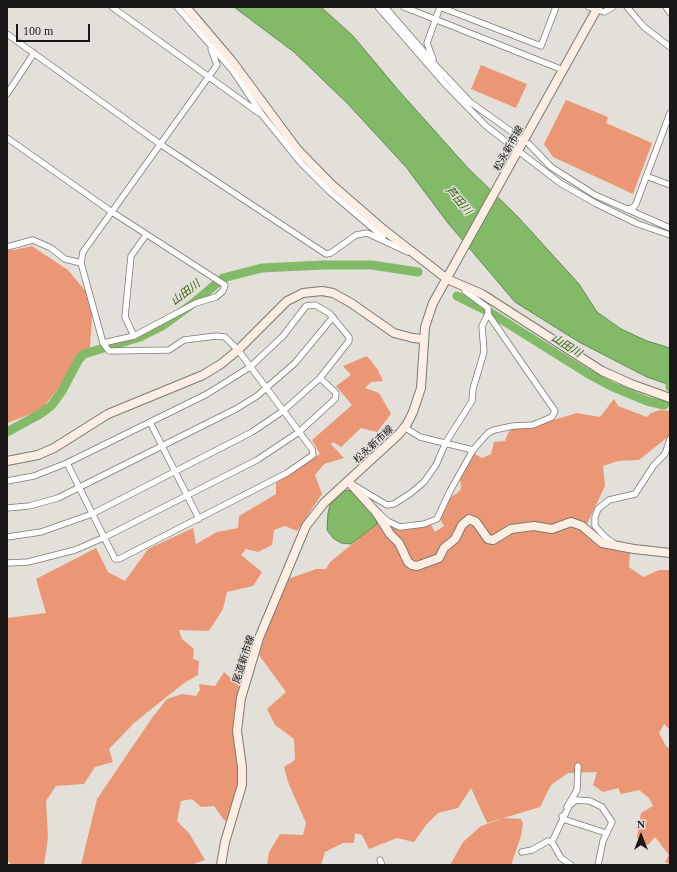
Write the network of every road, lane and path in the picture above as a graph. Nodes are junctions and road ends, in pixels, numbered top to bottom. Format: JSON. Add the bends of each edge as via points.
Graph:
{"nodes":[{"id":1,"x":112,"y":7,"type":"edge"},
{"id":2,"x":177,"y":7,"type":"edge"},
{"id":3,"x":186,"y":7,"type":"edge"},
{"id":4,"x":378,"y":7,"type":"edge"},
{"id":5,"x":385,"y":7,"type":"edge"},
{"id":6,"x":404,"y":7,"type":"edge"},
{"id":7,"x":440,"y":7,"type":"edge"},
{"id":8,"x":556,"y":7,"type":"edge"},
{"id":9,"x":613,"y":7,"type":"edge"},
{"id":10,"x":627,"y":7,"type":"edge"},
{"id":11,"x":666,"y":7,"type":"edge"},
{"id":12,"x":595,"y":8,"type":"edge"},
{"id":13,"x":670,"y":13,"type":"edge"},
{"id":14,"x":435,"y":19,"type":"junction"},
{"id":15,"x":7,"y":34,"type":"edge"},
{"id":16,"x":213,"y":47,"type":"junction"},
{"id":17,"x":670,"y":47,"type":"edge"},
{"id":18,"x":34,"y":54,"type":"junction"},
{"id":19,"x":438,"y":68,"type":"junction"},
{"id":20,"x":563,"y":70,"type":"junction"},
{"id":21,"x":209,"y":76,"type":"junction"},
{"id":22,"x":444,"y":83,"type":"junction"},
{"id":23,"x":7,"y":94,"type":"edge"},
{"id":24,"x":670,"y":113,"type":"edge"},
{"id":25,"x":263,"y":116,"type":"junction"},
{"id":26,"x":519,"y":137,"type":"dead end"},
{"id":27,"x":7,"y":138,"type":"edge"},
{"id":28,"x":160,"y":144,"type":"junction"},
{"id":29,"x":529,"y":144,"type":"dead end"},
{"id":30,"x":518,"y":152,"type":"junction"},
{"id":31,"x":646,"y":176,"type":"junction"},
{"id":32,"x":670,"y":185,"type":"edge"},
{"id":33,"x":595,"y":203,"type":"junction"},
{"id":34,"x":623,"y":209,"type":"junction"},
{"id":35,"x":112,"y":212,"type":"junction"},
{"id":36,"x":670,"y":228,"type":"edge"},
{"id":37,"x":146,"y":235,"type":"junction"},
{"id":38,"x":670,"y":235,"type":"edge"},
{"id":39,"x":383,"y":240,"type":"junction"},
{"id":40,"x":7,"y":247,"type":"edge"},
{"id":41,"x":415,"y":252,"type":"junction"},
{"id":42,"x":81,"y":263,"type":"junction"},
{"id":43,"x":449,"y":275,"type":"junction"},
{"id":44,"x":465,"y":286,"type":"junction"},
{"id":45,"x":488,"y":314,"type":"junction"},
{"id":46,"x":333,"y":317,"type":"junction"},
{"id":47,"x":134,"y":336,"type":"junction"},
{"id":48,"x":424,"y":339,"type":"junction"},
{"id":49,"x":103,"y":343,"type":"junction"},
{"id":50,"x":238,"y":350,"type":"junction"},
{"id":51,"x":250,"y":367,"type":"junction"},
{"id":52,"x":320,"y":378,"type":"junction"},
{"id":53,"x":266,"y":388,"type":"junction"},
{"id":54,"x":670,"y":398,"type":"edge"},
{"id":55,"x":283,"y":410,"type":"junction"},
{"id":56,"x":150,"y":422,"type":"junction"},
{"id":57,"x":404,"y":427,"type":"junction"},
{"id":58,"x":299,"y":432,"type":"junction"},
{"id":59,"x":670,"y":439,"type":"edge"},
{"id":60,"x":446,"y":442,"type":"junction"},
{"id":61,"x":163,"y":447,"type":"junction"},
{"id":62,"x":473,"y":450,"type":"junction"},
{"id":63,"x":7,"y":461,"type":"edge"},
{"id":64,"x":67,"y":464,"type":"junction"},
{"id":65,"x":175,"y":472,"type":"junction"},
{"id":66,"x":7,"y":481,"type":"edge"},
{"id":67,"x":348,"y":481,"type":"junction"},
{"id":68,"x":80,"y":488,"type":"junction"},
{"id":69,"x":187,"y":495,"type":"junction"},
{"id":70,"x":7,"y":508,"type":"edge"},
{"id":71,"x":376,"y":512,"type":"junction"},
{"id":72,"x":92,"y":514,"type":"junction"},
{"id":73,"x":199,"y":519,"type":"junction"},
{"id":74,"x":7,"y":537,"type":"edge"},
{"id":75,"x":103,"y":538,"type":"junction"},
{"id":76,"x":617,"y":546,"type":"junction"},
{"id":77,"x":670,"y":553,"type":"edge"},
{"id":78,"x":7,"y":563,"type":"edge"},
{"id":79,"x":578,"y":766,"type":"dead end"},
{"id":80,"x":563,"y":819,"type":"junction"},
{"id":81,"x":606,"y":833,"type":"junction"},
{"id":82,"x":552,"y":842,"type":"junction"},
{"id":83,"x":522,"y":852,"type":"dead end"},
{"id":84,"x":221,"y":865,"type":"edge"},
{"id":85,"x":571,"y":865,"type":"edge"},
{"id":86,"x":598,"y":865,"type":"edge"}],
"edges":[{"from":1,"to":21,"type":"street"},
{"from":2,"to":16,"type":"street"},
{"from":3,"to":41,"type":"main road","via":[[231,60],[297,149],[356,207]]},
{"from":4,"to":22,"type":"street"},
{"from":5,"to":19,"type":"street"},
{"from":6,"to":14,"type":"street"},
{"from":7,"to":8,"type":"street","via":[[541,46]]},
{"from":7,"to":14,"type":"street"},
{"from":9,"to":12,"type":"street","via":[[604,12]]},
{"from":10,"to":17,"type":"street","via":[[644,27]]},
{"from":11,"to":13,"type":"street"},
{"from":12,"to":20,"type":"main road","name":"松永新市線"},
{"from":14,"to":19,"type":"street","via":[[427,43]]},
{"from":14,"to":20,"type":"street"},
{"from":15,"to":18,"type":"street"},
{"from":16,"to":21,"type":"street","via":[[211,50],[217,64]]},
{"from":16,"to":25,"type":"street","via":[[233,71]]},
{"from":18,"to":23,"type":"street"},
{"from":18,"to":28,"type":"street"},
{"from":19,"to":22,"type":"street"},
{"from":19,"to":26,"type":"street","via":[[470,102]]},
{"from":20,"to":30,"type":"main road","name":"松永新市線"},
{"from":21,"to":25,"type":"street"},
{"from":21,"to":28,"type":"street"},
{"from":22,"to":30,"type":"street","via":[[486,126]]},
{"from":24,"to":31,"type":"street"},
{"from":25,"to":39,"type":"street","via":[[301,163],[330,192],[383,237]]},
{"from":27,"to":35,"type":"street"},
{"from":28,"to":35,"type":"street"},
{"from":28,"to":39,"type":"street","via":[[326,254],[356,235],[367,233]]},
{"from":29,"to":34,"type":"street","via":[[558,172]]},
{"from":30,"to":33,"type":"street","via":[[560,183]]},
{"from":30,"to":43,"type":"main road","name":"松永新市線"},
{"from":31,"to":32,"type":"street"},
{"from":31,"to":34,"type":"street","via":[[633,208]]},
{"from":33,"to":34,"type":"street","via":[[597,201]]},
{"from":33,"to":38,"type":"street","via":[[638,224]]},
{"from":34,"to":36,"type":"street"},
{"from":35,"to":37,"type":"street"},
{"from":35,"to":42,"type":"street","via":[[83,252]]},
{"from":37,"to":47,"type":"street","via":[[131,256],[125,317]]},
{"from":37,"to":47,"type":"street","via":[[225,285],[216,297],[196,303]]},
{"from":39,"to":41,"type":"street","via":[[412,254]]},
{"from":40,"to":42,"type":"street","via":[[33,240],[52,248],[65,259]]},
{"from":41,"to":43,"type":"main road"},
{"from":42,"to":49,"type":"street"},
{"from":43,"to":44,"type":"main road"},
{"from":43,"to":48,"type":"main road","name":"松永新市線","via":[[428,314]]},
{"from":44,"to":45,"type":"street","via":[[465,291],[488,308]]},
{"from":44,"to":54,"type":"main road","via":[[482,294],[602,370]]},
{"from":45,"to":60,"type":"street","via":[[482,326],[484,352],[472,401]]},
{"from":45,"to":62,"type":"street","via":[[555,411],[552,417],[533,425],[494,430]]},
{"from":46,"to":51,"type":"street","via":[[315,305],[306,306],[283,336]]},
{"from":46,"to":52,"type":"street","via":[[349,337],[349,341]]},
{"from":46,"to":53,"type":"street","via":[[295,363]]},
{"from":47,"to":49,"type":"street"},
{"from":48,"to":50,"type":"main road","via":[[394,333],[342,298],[313,291],[287,301]]},
{"from":48,"to":57,"type":"main road","name":"松永新市線","via":[[421,388],[413,412]]},
{"from":49,"to":50,"type":"street","via":[[108,351],[169,350],[184,340],[216,336],[225,337]]},
{"from":50,"to":51,"type":"street"},
{"from":50,"to":63,"type":"main road","via":[[203,375],[108,414],[54,448],[38,455]]},
{"from":51,"to":53,"type":"street"},
{"from":51,"to":56,"type":"street","via":[[207,394]]},
{"from":52,"to":55,"type":"street"},
{"from":52,"to":58,"type":"street","via":[[336,393],[336,399]]},
{"from":53,"to":55,"type":"street"},
{"from":53,"to":61,"type":"street","via":[[236,409]]},
{"from":55,"to":58,"type":"street"},
{"from":55,"to":65,"type":"street","via":[[252,432]]},
{"from":56,"to":61,"type":"street"},
{"from":56,"to":64,"type":"street"},
{"from":57,"to":60,"type":"street","via":[[420,437]]},
{"from":57,"to":67,"type":"main road","name":"松永新市線"},
{"from":58,"to":69,"type":"street","via":[[257,460]]},
{"from":58,"to":73,"type":"street","via":[[312,449],[313,455],[287,473]]},
{"from":59,"to":76,"type":"street","via":[[665,454],[654,465],[635,494],[609,500],[598,508],[595,526]]},
{"from":60,"to":62,"type":"street"},
{"from":60,"to":67,"type":"street","via":[[436,465],[424,482],[394,504],[381,503]]},
{"from":61,"to":65,"type":"street"},
{"from":61,"to":68,"type":"street"},
{"from":62,"to":71,"type":"street","via":[[437,519],[424,524],[400,527]]},
{"from":64,"to":66,"type":"street","via":[[34,476]]},
{"from":64,"to":68,"type":"street"},
{"from":65,"to":69,"type":"street"},
{"from":65,"to":72,"type":"street"},
{"from":67,"to":71,"type":"main road"},
{"from":67,"to":84,"type":"main road","name":"尾道新市線","via":[[324,503],[306,526],[260,638],[241,698],[237,731],[242,785]]},
{"from":68,"to":70,"type":"street","via":[[58,498],[29,506]]},
{"from":68,"to":72,"type":"street"},
{"from":69,"to":73,"type":"street"},
{"from":69,"to":75,"type":"street"},
{"from":71,"to":76,"type":"main road","via":[[412,566],[439,558],[444,548],[455,539],[462,525],[469,519],[476,522],[488,539],[493,540],[511,529],[534,526],[552,529],[570,522],[582,526],[602,543]]},
{"from":72,"to":74,"type":"street","via":[[41,532]]},
{"from":72,"to":75,"type":"street"},
{"from":73,"to":75,"type":"street","via":[[119,559],[115,559]]},
{"from":75,"to":78,"type":"street","via":[[52,556],[28,562]]},
{"from":76,"to":77,"type":"main road"},
{"from":79,"to":80,"type":"street","via":[[577,790],[561,817]]},
{"from":80,"to":81,"type":"street"},
{"from":80,"to":81,"type":"street","via":[[569,806],[576,800],[590,801],[602,807],[612,822]]},
{"from":80,"to":82,"type":"street"},
{"from":81,"to":86,"type":"street"},
{"from":82,"to":83,"type":"street","via":[[548,841],[532,850]]},
{"from":82,"to":85,"type":"street","via":[[561,858]]}]}
